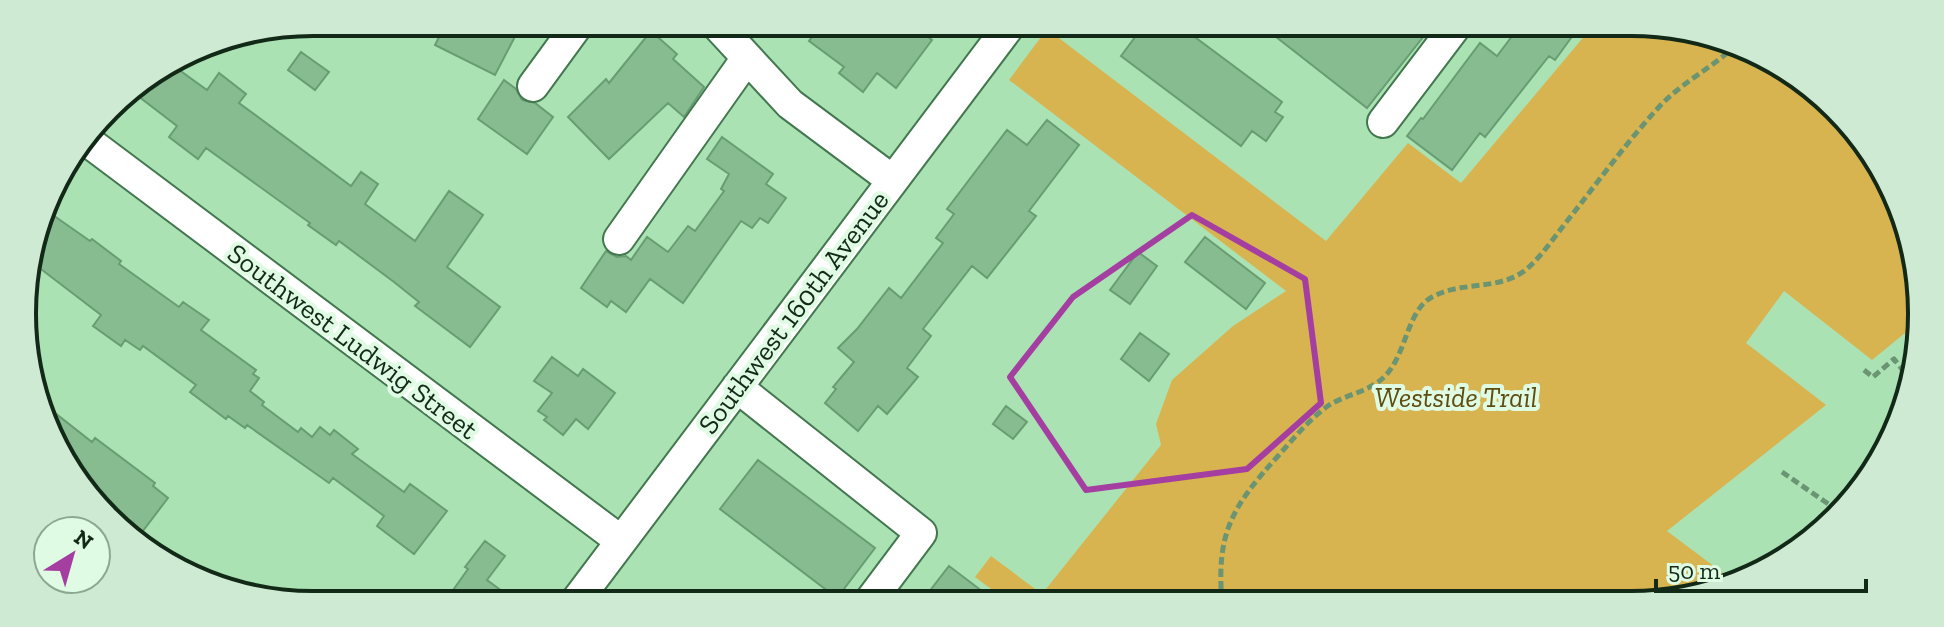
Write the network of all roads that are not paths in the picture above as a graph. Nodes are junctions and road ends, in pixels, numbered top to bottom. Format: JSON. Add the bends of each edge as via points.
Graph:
{"nodes":[{"id":1,"x":1001,"y":36,"type":"edge"},
{"id":2,"x":1448,"y":36,"type":"edge"},
{"id":3,"x":569,"y":37,"type":"edge"},
{"id":4,"x":728,"y":37,"type":"edge"},
{"id":5,"x":747,"y":58,"type":"junction"},
{"id":6,"x":533,"y":86,"type":"dead end"},
{"id":7,"x":1383,"y":122,"type":"dead end"},
{"id":8,"x":93,"y":145,"type":"edge"},
{"id":9,"x":892,"y":180,"type":"junction"},
{"id":10,"x":619,"y":239,"type":"dead end"},
{"id":11,"x":737,"y":387,"type":"junction"},
{"id":12,"x":621,"y":541,"type":"junction"},
{"id":13,"x":584,"y":591,"type":"edge"},
{"id":14,"x":878,"y":591,"type":"edge"}],
"edges":[{"from":1,"to":9,"type":"street","name":"Southwest 160th Avenue"},
{"from":2,"to":7,"type":"street"},
{"from":3,"to":6,"type":"street"},
{"from":4,"to":5,"type":"street"},
{"from":5,"to":9,"type":"street","via":[[790,104]]},
{"from":5,"to":10,"type":"street"},
{"from":8,"to":12,"type":"street","name":"Southwest Ludwig Street"},
{"from":9,"to":11,"type":"street","name":"Southwest 160th Avenue"},
{"from":11,"to":12,"type":"street","name":"Southwest 160th Avenue"},
{"from":11,"to":14,"type":"street","via":[[921,533]]},
{"from":12,"to":13,"type":"street","name":"Southwest 160th Avenue"}]}
